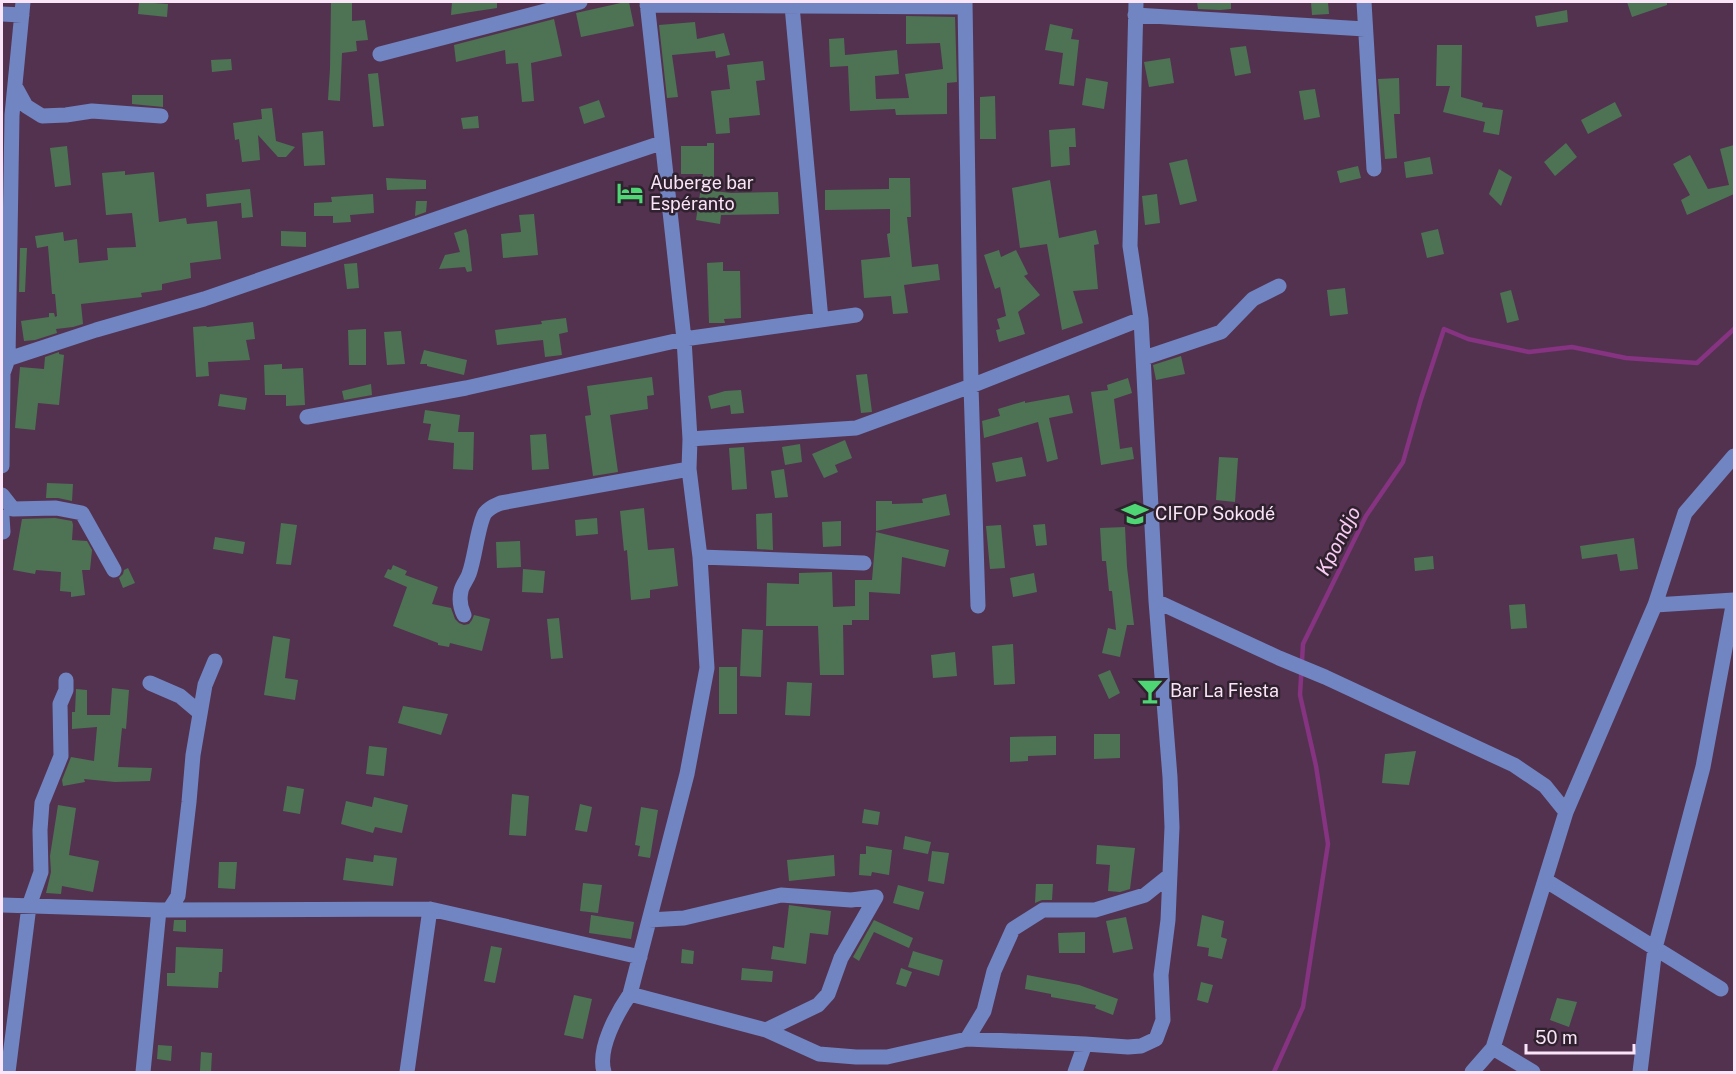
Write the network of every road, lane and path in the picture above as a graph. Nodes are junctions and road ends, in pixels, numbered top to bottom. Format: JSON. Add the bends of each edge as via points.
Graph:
{"nodes":[{"id":1,"x":580,"y":2,"type":"edge"},
{"id":2,"x":1364,"y":2,"type":"edge"},
{"id":3,"x":647,"y":3,"type":"edge"},
{"id":4,"x":965,"y":4,"type":"edge"},
{"id":5,"x":792,"y":6,"type":"junction"},
{"id":6,"x":22,"y":8,"type":"edge"},
{"id":7,"x":1136,"y":8,"type":"edge"},
{"id":8,"x":2,"y":14,"type":"edge"},
{"id":9,"x":1365,"y":29,"type":"junction"},
{"id":10,"x":380,"y":54,"type":"dead end"},
{"id":11,"x":15,"y":86,"type":"junction"},
{"id":12,"x":161,"y":116,"type":"dead end"},
{"id":13,"x":661,"y":143,"type":"junction"},
{"id":14,"x":1374,"y":169,"type":"dead end"},
{"id":15,"x":1279,"y":286,"type":"dead end"},
{"id":16,"x":856,"y":315,"type":"dead end"},
{"id":17,"x":1141,"y":319,"type":"junction"},
{"id":18,"x":821,"y":320,"type":"junction"},
{"id":19,"x":684,"y":339,"type":"junction"},
{"id":20,"x":1144,"y":358,"type":"junction"},
{"id":21,"x":4,"y":369,"type":"edge"},
{"id":22,"x":971,"y":386,"type":"junction"},
{"id":23,"x":307,"y":417,"type":"dead end"},
{"id":24,"x":690,"y":439,"type":"junction"},
{"id":25,"x":1734,"y":456,"type":"edge"},
{"id":26,"x":2,"y":466,"type":"edge"},
{"id":27,"x":689,"y":469,"type":"junction"},
{"id":28,"x":2,"y":495,"type":"edge"},
{"id":29,"x":699,"y":557,"type":"junction"},
{"id":30,"x":864,"y":563,"type":"dead end"},
{"id":31,"x":114,"y":570,"type":"dead end"},
{"id":32,"x":1734,"y":600,"type":"edge"},
{"id":33,"x":1156,"y":601,"type":"junction"},
{"id":34,"x":1655,"y":605,"type":"junction"},
{"id":35,"x":978,"y":606,"type":"dead end"},
{"id":36,"x":464,"y":615,"type":"dead end"},
{"id":37,"x":215,"y":661,"type":"dead end"},
{"id":38,"x":66,"y":680,"type":"dead end"},
{"id":39,"x":150,"y":683,"type":"dead end"},
{"id":40,"x":200,"y":712,"type":"junction"},
{"id":41,"x":1566,"y":812,"type":"junction"},
{"id":42,"x":1170,"y":875,"type":"junction"},
{"id":43,"x":1545,"y":880,"type":"junction"},
{"id":44,"x":2,"y":905,"type":"edge"},
{"id":45,"x":29,"y":906,"type":"junction"},
{"id":46,"x":430,"y":909,"type":"junction"},
{"id":47,"x":164,"y":910,"type":"junction"},
{"id":48,"x":649,"y":920,"type":"junction"},
{"id":49,"x":1655,"y":948,"type":"junction"},
{"id":50,"x":640,"y":957,"type":"junction"},
{"id":51,"x":1722,"y":989,"type":"dead end"},
{"id":52,"x":630,"y":994,"type":"junction"},
{"id":53,"x":766,"y":1030,"type":"junction"},
{"id":54,"x":967,"y":1039,"type":"junction"},
{"id":55,"x":1085,"y":1044,"type":"junction"},
{"id":56,"x":1493,"y":1048,"type":"junction"},
{"id":57,"x":8,"y":1072,"type":"edge"},
{"id":58,"x":143,"y":1072,"type":"edge"},
{"id":59,"x":407,"y":1072,"type":"edge"},
{"id":60,"x":604,"y":1072,"type":"edge"},
{"id":61,"x":1075,"y":1072,"type":"edge"},
{"id":62,"x":1472,"y":1072,"type":"edge"},
{"id":63,"x":1533,"y":1072,"type":"edge"},
{"id":64,"x":1640,"y":1072,"type":"edge"}],
"edges":[{"from":1,"to":10,"type":"street"},
{"from":2,"to":9,"type":"street"},
{"from":3,"to":5,"type":"street"},
{"from":3,"to":13,"type":"street"},
{"from":4,"to":5,"type":"street"},
{"from":4,"to":22,"type":"street"},
{"from":5,"to":18,"type":"street"},
{"from":6,"to":8,"type":"street"},
{"from":6,"to":11,"type":"street"},
{"from":7,"to":9,"type":"street"},
{"from":7,"to":17,"type":"street","via":[[1130,246]]},
{"from":9,"to":14,"type":"street"},
{"from":11,"to":12,"type":"street","via":[[26,106],[42,116],[92,111]]},
{"from":11,"to":21,"type":"street"},
{"from":13,"to":19,"type":"street"},
{"from":13,"to":21,"type":"street","via":[[204,299],[96,330]]},
{"from":15,"to":20,"type":"street","via":[[1253,299],[1221,332]]},
{"from":16,"to":18,"type":"street"},
{"from":17,"to":20,"type":"street"},
{"from":17,"to":22,"type":"street"},
{"from":18,"to":19,"type":"street"},
{"from":19,"to":23,"type":"street","via":[[466,388]]},
{"from":19,"to":24,"type":"street"},
{"from":20,"to":33,"type":"street"},
{"from":21,"to":26,"type":"street"},
{"from":22,"to":24,"type":"street","via":[[856,428]]},
{"from":22,"to":35,"type":"street"},
{"from":24,"to":27,"type":"street"},
{"from":25,"to":34,"type":"street","via":[[1685,513]]},
{"from":27,"to":29,"type":"street"},
{"from":27,"to":36,"type":"street","via":[[492,507],[484,515],[475,556],[461,588]]},
{"from":28,"to":31,"type":"street","via":[[13,509],[56,508],[82,513]]},
{"from":29,"to":30,"type":"street"},
{"from":29,"to":48,"type":"street","via":[[707,668],[687,774]]},
{"from":32,"to":34,"type":"street"},
{"from":32,"to":49,"type":"street","via":[[1703,766]]},
{"from":33,"to":41,"type":"street","via":[[1514,765],[1545,786]]},
{"from":33,"to":42,"type":"street","via":[[1170,777]]},
{"from":34,"to":41,"type":"street"},
{"from":37,"to":40,"type":"street"},
{"from":38,"to":45,"type":"street","via":[[60,704],[61,756],[42,803],[41,872]]},
{"from":39,"to":40,"type":"street","via":[[180,696]]},
{"from":40,"to":47,"type":"street","via":[[178,896]]},
{"from":41,"to":43,"type":"street"},
{"from":42,"to":54,"type":"street","via":[[1145,896],[1095,910],[1043,910],[1013,929],[994,970],[984,1011]]},
{"from":42,"to":55,"type":"street","via":[[1161,975],[1163,1020],[1156,1040],[1128,1047]]},
{"from":43,"to":49,"type":"street"},
{"from":43,"to":56,"type":"street"},
{"from":44,"to":45,"type":"street"},
{"from":45,"to":47,"type":"street"},
{"from":45,"to":57,"type":"street"},
{"from":46,"to":47,"type":"street"},
{"from":46,"to":50,"type":"street"},
{"from":46,"to":59,"type":"street"},
{"from":47,"to":58,"type":"street"},
{"from":48,"to":50,"type":"street"},
{"from":48,"to":53,"type":"street","via":[[684,918],[781,895],[851,900],[876,897],[841,958],[828,994],[818,1005]]},
{"from":49,"to":51,"type":"street"},
{"from":49,"to":64,"type":"street"},
{"from":50,"to":52,"type":"street"},
{"from":52,"to":53,"type":"street"},
{"from":52,"to":60,"type":"street","via":[[615,1016],[606,1044]]},
{"from":53,"to":54,"type":"street","via":[[819,1054],[856,1057],[886,1057]]},
{"from":54,"to":55,"type":"street"},
{"from":55,"to":61,"type":"street"},
{"from":56,"to":62,"type":"street"},
{"from":56,"to":63,"type":"street"}]}
